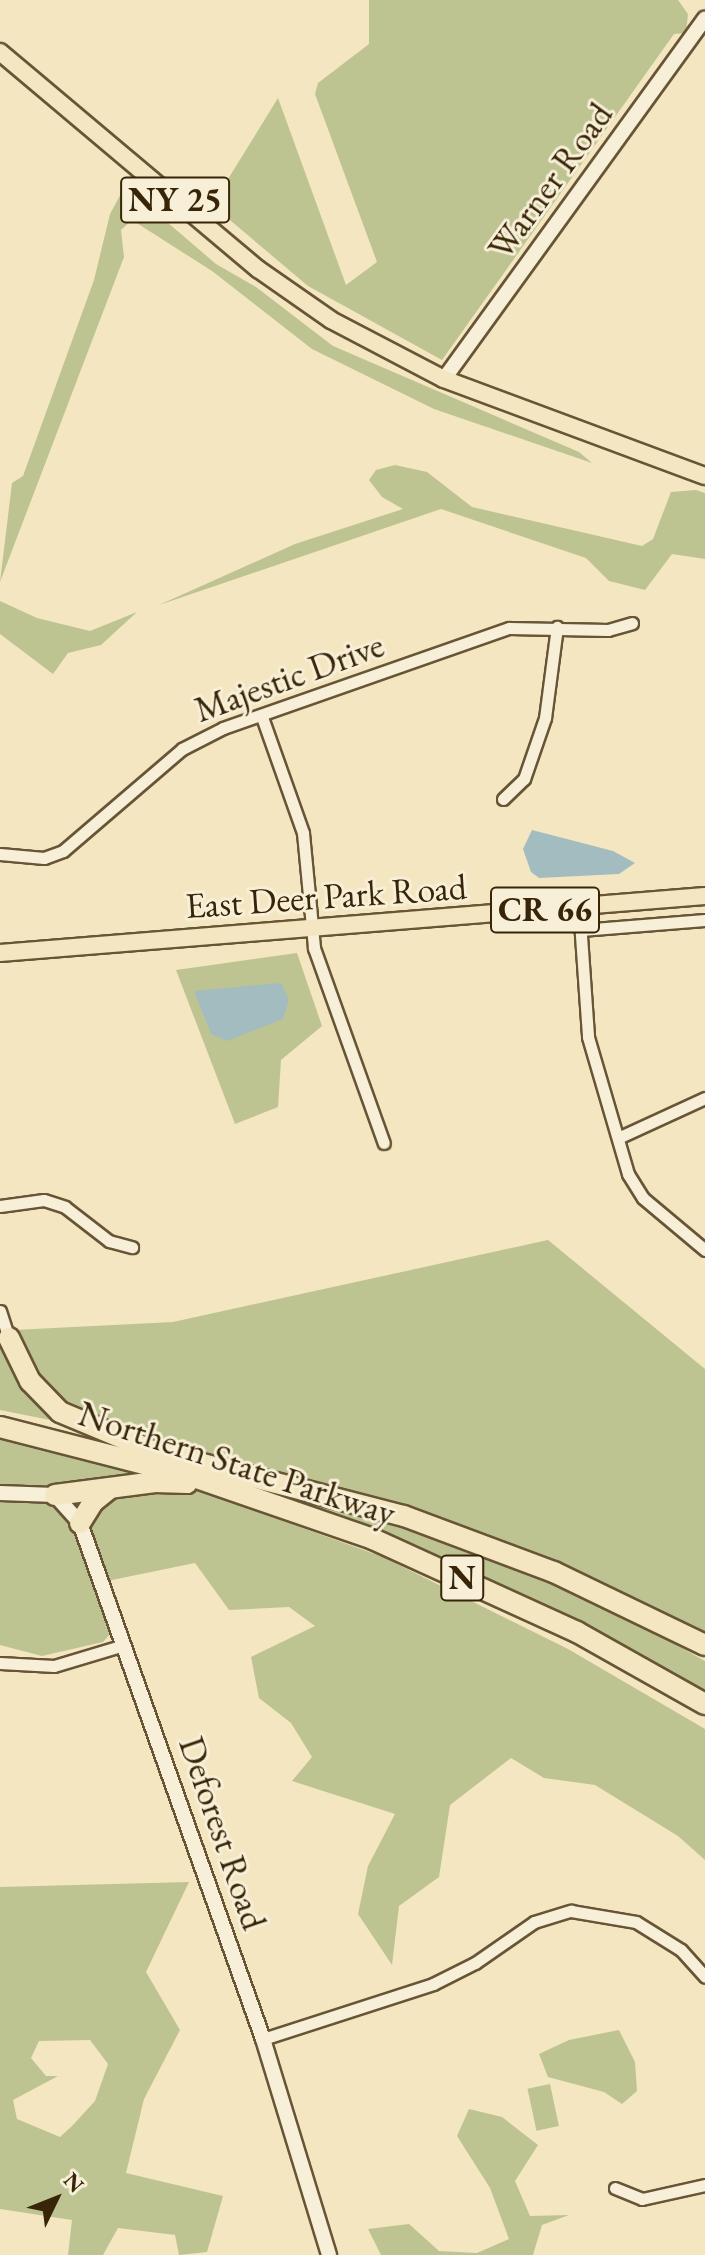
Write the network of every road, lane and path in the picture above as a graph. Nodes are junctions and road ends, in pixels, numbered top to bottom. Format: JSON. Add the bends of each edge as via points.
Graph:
{"nodes":[{"id":1,"x":705,"y":19,"type":"edge"},
{"id":2,"x":0,"y":52,"type":"edge"},
{"id":3,"x":444,"y":379,"type":"junction"},
{"id":4,"x":705,"y":476,"type":"edge"},
{"id":5,"x":632,"y":623,"type":"dead end"},
{"id":6,"x":557,"y":627,"type":"junction"},
{"id":7,"x":262,"y":717,"type":"junction"},
{"id":8,"x":503,"y":799,"type":"dead end"},
{"id":9,"x":0,"y":854,"type":"edge"},
{"id":10,"x":705,"y":896,"type":"edge"},
{"id":11,"x":579,"y":907,"type":"junction"},
{"id":12,"x":705,"y":920,"type":"edge"},
{"id":13,"x":581,"y":930,"type":"junction"},
{"id":14,"x":312,"y":931,"type":"junction"},
{"id":15,"x":0,"y":953,"type":"edge"},
{"id":16,"x":705,"y":1098,"type":"edge"},
{"id":17,"x":620,"y":1137,"type":"junction"},
{"id":18,"x":384,"y":1143,"type":"dead end"},
{"id":19,"x":0,"y":1206,"type":"edge"},
{"id":20,"x":132,"y":1247,"type":"dead end"},
{"id":21,"x":705,"y":1250,"type":"edge"},
{"id":22,"x":0,"y":1311,"type":"edge"},
{"id":23,"x":9,"y":1338,"type":"joint"},
{"id":24,"x":0,"y":1415,"type":"edge"},
{"id":25,"x":0,"y":1427,"type":"edge"},
{"id":26,"x":153,"y":1451,"type":"junction"},
{"id":27,"x":111,"y":1487,"type":"junction"},
{"id":28,"x":0,"y":1493,"type":"edge"},
{"id":29,"x":55,"y":1495,"type":"junction"},
{"id":30,"x":284,"y":1506,"type":"junction"},
{"id":31,"x":80,"y":1523,"type":"junction"},
{"id":32,"x":124,"y":1645,"type":"junction"},
{"id":33,"x":705,"y":1645,"type":"edge"},
{"id":34,"x":0,"y":1663,"type":"edge"},
{"id":35,"x":705,"y":1704,"type":"edge"},
{"id":36,"x":705,"y":1977,"type":"edge"},
{"id":37,"x":263,"y":2039,"type":"junction"},
{"id":38,"x":705,"y":2185,"type":"edge"},
{"id":39,"x":615,"y":2188,"type":"dead end"},
{"id":40,"x":329,"y":2255,"type":"edge"}],
"edges":[{"from":1,"to":3,"type":"street","name":"Warner Road"},
{"from":2,"to":3,"type":"main road","number":"NY 25","via":[[293,295]]},
{"from":3,"to":4,"type":"main road","number":"NY 25"},
{"from":5,"to":6,"type":"street","name":"Majestic Drive","via":[[608,630]]},
{"from":6,"to":7,"type":"street","name":"Majestic Drive","via":[[500,630]]},
{"from":6,"to":8,"type":"street","via":[[545,718],[524,779]]},
{"from":7,"to":9,"type":"street","name":"Majestic Drive","via":[[223,728],[182,749],[63,851],[44,858]]},
{"from":7,"to":14,"type":"street","via":[[303,833]]},
{"from":10,"to":11,"type":"main road","name":"East Deer Park Road","number":"CR 66"},
{"from":11,"to":13,"type":"street"},
{"from":11,"to":14,"type":"main road","name":"East Deer Park Road","number":"CR 66"},
{"from":12,"to":13,"type":"street"},
{"from":13,"to":17,"type":"street","via":[[588,1037]]},
{"from":14,"to":15,"type":"main road","name":"East Deer Park Road","number":"CR 66"},
{"from":14,"to":18,"type":"street"},
{"from":16,"to":17,"type":"street"},
{"from":17,"to":21,"type":"street","via":[[628,1174],[643,1198]]},
{"from":19,"to":20,"type":"street","via":[[44,1200],[65,1207],[109,1241]]},
{"from":22,"to":23,"type":"street"},
{"from":23,"to":26,"type":"highway","via":[[24,1372],[51,1405],[85,1426]]},
{"from":24,"to":26,"type":"highway","name":"Northern State Parkway","number":"N"},
{"from":25,"to":30,"type":"highway","name":"Northern State Parkway","number":"N","via":[[135,1460]]},
{"from":26,"to":33,"type":"highway","name":"Northern State Parkway","number":"N","via":[[314,1489],[434,1526],[564,1576]]},
{"from":27,"to":29,"type":"highway"},
{"from":27,"to":30,"type":"highway","via":[[183,1482]]},
{"from":27,"to":31,"type":"highway"},
{"from":28,"to":29,"type":"street"},
{"from":29,"to":31,"type":"street","name":"Deforest Road"},
{"from":30,"to":35,"type":"highway","name":"Northern State Parkway","number":"N","via":[[491,1590]]},
{"from":31,"to":32,"type":"street","name":"Deforest Road"},
{"from":32,"to":34,"type":"street","via":[[54,1666]]},
{"from":32,"to":37,"type":"street","name":"Deforest Road"},
{"from":36,"to":37,"type":"street","via":[[681,1950],[636,1922],[590,1910],[571,1911],[534,1922],[475,1963],[433,1984]]},
{"from":37,"to":40,"type":"street","name":"Deforest Road"},
{"from":38,"to":39,"type":"street","via":[[642,2199]]}]}
